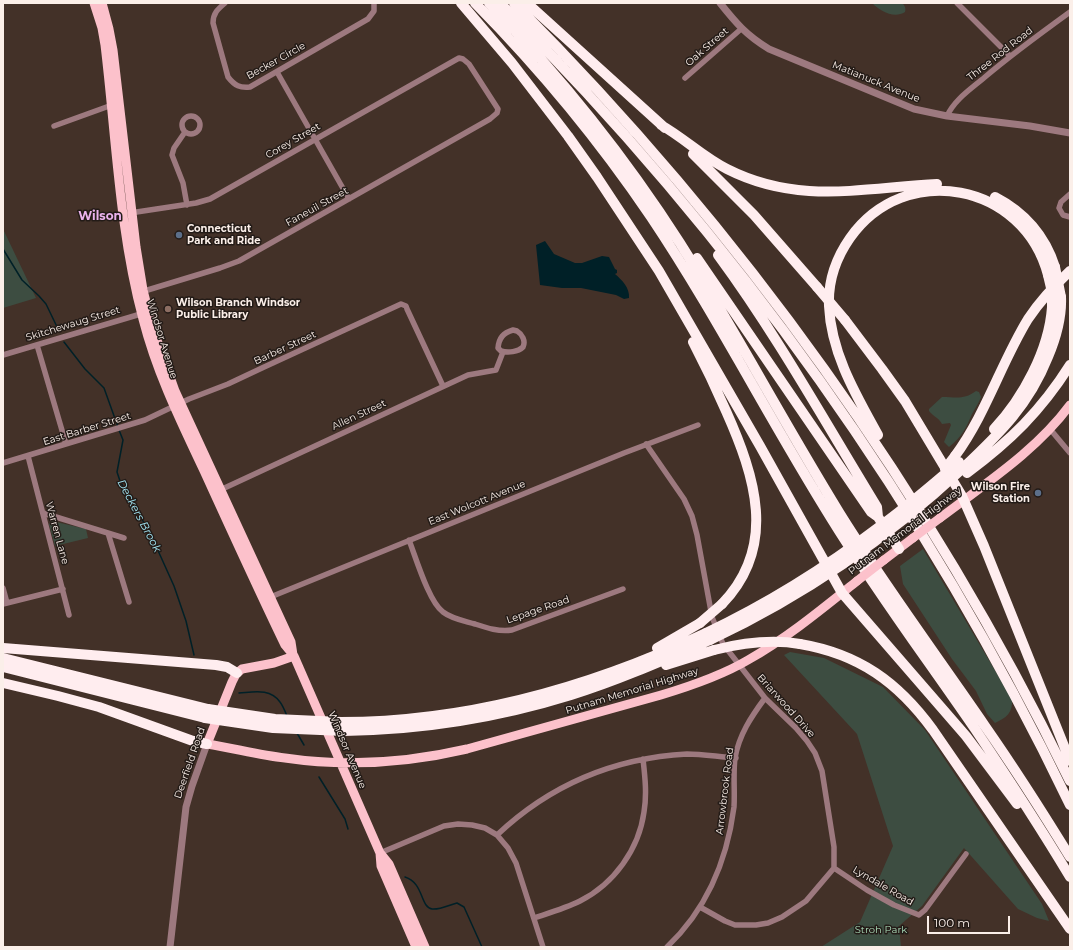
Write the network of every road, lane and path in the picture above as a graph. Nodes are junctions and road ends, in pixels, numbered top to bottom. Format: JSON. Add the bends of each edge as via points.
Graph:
{"nodes":[{"id":1,"x":94,"y":3,"type":"edge"},
{"id":2,"x":102,"y":3,"type":"edge"},
{"id":3,"x":225,"y":3,"type":"edge"},
{"id":4,"x":374,"y":3,"type":"edge"},
{"id":5,"x":461,"y":3,"type":"edge"},
{"id":6,"x":476,"y":3,"type":"edge"},
{"id":7,"x":489,"y":3,"type":"edge"},
{"id":8,"x":500,"y":3,"type":"edge"},
{"id":9,"x":514,"y":3,"type":"edge"},
{"id":10,"x":527,"y":3,"type":"edge"},
{"id":11,"x":720,"y":3,"type":"edge"},
{"id":12,"x":957,"y":3,"type":"edge"},
{"id":13,"x":1070,"y":12,"type":"edge"},
{"id":14,"x":741,"y":29,"type":"junction"},
{"id":15,"x":1010,"y":56,"type":"junction"},
{"id":16,"x":277,"y":72,"type":"junction"},
{"id":17,"x":112,"y":74,"type":"junction"},
{"id":18,"x":685,"y":78,"type":"dead end"},
{"id":19,"x":112,"y":105,"type":"junction"},
{"id":20,"x":497,"y":113,"type":"joint"},
{"id":21,"x":947,"y":116,"type":"junction"},
{"id":22,"x":661,"y":125,"type":"junction"},
{"id":23,"x":54,"y":126,"type":"dead end"},
{"id":24,"x":185,"y":132,"type":"dead end"},
{"id":25,"x":1070,"y":133,"type":"edge"},
{"id":26,"x":626,"y":135,"type":"junction"},
{"id":27,"x":316,"y":139,"type":"junction"},
{"id":28,"x":642,"y":187,"type":"junction"},
{"id":29,"x":1070,"y":194,"type":"edge"},
{"id":30,"x":349,"y":199,"type":"junction"},
{"id":31,"x":186,"y":205,"type":"junction"},
{"id":32,"x":127,"y":214,"type":"junction"},
{"id":33,"x":1070,"y":217,"type":"edge"},
{"id":34,"x":652,"y":262,"type":"junction"},
{"id":35,"x":1052,"y":271,"type":"junction"},
{"id":36,"x":1070,"y":271,"type":"edge"},
{"id":37,"x":140,"y":292,"type":"junction"},
{"id":38,"x":144,"y":312,"type":"junction"},
{"id":39,"x":36,"y":345,"type":"junction"},
{"id":40,"x":503,"y":352,"type":"junction"},
{"id":41,"x":3,"y":355,"type":"edge"},
{"id":42,"x":1070,"y":365,"type":"edge"},
{"id":43,"x":444,"y":386,"type":"junction"},
{"id":44,"x":177,"y":405,"type":"junction"},
{"id":45,"x":1070,"y":405,"type":"edge"},
{"id":46,"x":698,"y":425,"type":"dead end"},
{"id":47,"x":1050,"y":429,"type":"junction"},
{"id":48,"x":66,"y":444,"type":"junction"},
{"id":49,"x":646,"y":444,"type":"junction"},
{"id":50,"x":1070,"y":453,"type":"edge"},
{"id":51,"x":28,"y":456,"type":"junction"},
{"id":52,"x":3,"y":463,"type":"edge"},
{"id":53,"x":890,"y":465,"type":"junction"},
{"id":54,"x":961,"y":465,"type":"junction"},
{"id":55,"x":217,"y":491,"type":"junction"},
{"id":56,"x":964,"y":500,"type":"junction"},
{"id":57,"x":43,"y":513,"type":"junction"},
{"id":58,"x":878,"y":517,"type":"junction"},
{"id":59,"x":108,"y":533,"type":"junction"},
{"id":60,"x":124,"y":538,"type":"dead end"},
{"id":61,"x":409,"y":540,"type":"junction"},
{"id":62,"x":899,"y":549,"type":"junction"},
{"id":63,"x":3,"y":588,"type":"edge"},
{"id":64,"x":62,"y":589,"type":"junction"},
{"id":65,"x":623,"y":589,"type":"dead end"},
{"id":66,"x":842,"y":593,"type":"junction"},
{"id":67,"x":267,"y":599,"type":"junction"},
{"id":68,"x":128,"y":602,"type":"dead end"},
{"id":69,"x":5,"y":604,"type":"edge"},
{"id":70,"x":69,"y":615,"type":"dead end"},
{"id":71,"x":708,"y":636,"type":"junction"},
{"id":72,"x":3,"y":648,"type":"edge"},
{"id":73,"x":294,"y":656,"type":"junction"},
{"id":74,"x":3,"y":658,"type":"edge"},
{"id":75,"x":738,"y":665,"type":"junction"},
{"id":76,"x":3,"y":667,"type":"edge"},
{"id":77,"x":237,"y":673,"type":"junction"},
{"id":78,"x":3,"y":684,"type":"edge"},
{"id":79,"x":586,"y":685,"type":"junction"},
{"id":80,"x":764,"y":698,"type":"junction"},
{"id":81,"x":207,"y":713,"type":"junction"},
{"id":82,"x":207,"y":744,"type":"junction"},
{"id":83,"x":736,"y":758,"type":"junction"},
{"id":84,"x":643,"y":759,"type":"junction"},
{"id":85,"x":1070,"y":761,"type":"edge"},
{"id":86,"x":341,"y":763,"type":"junction"},
{"id":87,"x":1070,"y":781,"type":"edge"},
{"id":88,"x":1070,"y":805,"type":"edge"},
{"id":89,"x":497,"y":835,"type":"junction"},
{"id":90,"x":1047,"y":840,"type":"junction"},
{"id":91,"x":380,"y":853,"type":"junction"},
{"id":92,"x":966,"y":854,"type":"dead end"},
{"id":93,"x":1070,"y":858,"type":"edge"},
{"id":94,"x":834,"y":868,"type":"junction"},
{"id":95,"x":1070,"y":877,"type":"edge"},
{"id":96,"x":398,"y":896,"type":"junction"},
{"id":97,"x":700,"y":907,"type":"junction"},
{"id":98,"x":534,"y":918,"type":"junction"},
{"id":99,"x":1070,"y":928,"type":"edge"},
{"id":100,"x":170,"y":947,"type":"edge"},
{"id":101,"x":416,"y":947,"type":"edge"},
{"id":102,"x":425,"y":947,"type":"edge"},
{"id":103,"x":543,"y":947,"type":"edge"},
{"id":104,"x":667,"y":947,"type":"edge"}],
"edges":[{"from":1,"to":17,"type":"main road","name":"Windsor Avenue"},
{"from":2,"to":17,"type":"main road","name":"Windsor Avenue","via":[[111,39]]},
{"from":3,"to":16,"type":"street","name":"Becker Circle","via":[[213,16],[213,23],[228,77],[232,83],[240,88],[250,87]]},
{"from":4,"to":16,"type":"street","name":"Becker Circle","via":[[374,11],[368,19]]},
{"from":5,"to":34,"type":"highway","via":[[560,125],[613,200]]},
{"from":6,"to":90,"type":"highway","via":[[565,102],[640,202],[695,286],[786,444],[848,545],[996,760]]},
{"from":7,"to":28,"type":"highway","via":[[572,96]]},
{"from":8,"to":26,"type":"highway"},
{"from":9,"to":53,"type":"highway","via":[[619,113],[715,224],[819,360]]},
{"from":10,"to":22,"type":"highway"},
{"from":11,"to":14,"type":"street","name":"Matianuck Avenue"},
{"from":12,"to":15,"type":"street"},
{"from":13,"to":15,"type":"street","name":"Three Rod Road"},
{"from":14,"to":18,"type":"street","name":"Oak Street"},
{"from":14,"to":21,"type":"street","name":"Matianuck Avenue","via":[[769,49],[821,72],[907,107]]},
{"from":15,"to":21,"type":"street","name":"Three Rod Road","via":[[961,96],[951,106]]},
{"from":16,"to":27,"type":"street"},
{"from":17,"to":19,"type":"main road","name":"Windsor Avenue"},
{"from":17,"to":32,"type":"main road","name":"Windsor Avenue"},
{"from":19,"to":23,"type":"street"},
{"from":19,"to":32,"type":"main road","name":"Windsor Avenue"},
{"from":20,"to":27,"type":"street","name":"Corey Street","via":[[496,105],[469,64],[463,59],[455,60]]},
{"from":20,"to":30,"type":"street","name":"Faneuil Street"},
{"from":21,"to":25,"type":"street","name":"Matianuck Avenue"},
{"from":22,"to":35,"type":"highway","via":[[726,168],[752,180],[785,189],[833,192],[936,184],[963,186],[982,191],[1008,204],[1028,221],[1045,244]]},
{"from":22,"to":56,"type":"highway","bridge":true,"via":[[740,200],[786,249],[845,320],[905,401]]},
{"from":24,"to":31,"type":"street","via":[[172,155],[183,183]]},
{"from":26,"to":58,"type":"highway","via":[[710,244],[760,316],[877,507]]},
{"from":26,"to":88,"type":"highway","via":[[745,278],[803,354],[850,422],[932,550],[978,628],[1032,727]]},
{"from":27,"to":30,"type":"street"},
{"from":27,"to":31,"type":"street","name":"Corey Street","via":[[210,199]]},
{"from":28,"to":58,"type":"highway","via":[[660,207],[871,512]]},
{"from":28,"to":93,"type":"highway","via":[[698,272],[857,540],[1004,754]]},
{"from":29,"to":33,"type":"street","via":[[1061,202],[1059,208],[1063,215]]},
{"from":30,"to":37,"type":"street","name":"Faneuil Street","via":[[239,261]]},
{"from":31,"to":32,"type":"street","name":"Corey Street"},
{"from":32,"to":37,"type":"main road","name":"Windsor Avenue"},
{"from":34,"to":66,"type":"highway","via":[[694,330]]},
{"from":34,"to":79,"type":"highway","bridge":true,"via":[[722,402],[744,454],[752,484],[756,516],[755,539],[742,577],[722,604],[700,623],[659,648],[600,673]]},
{"from":35,"to":53,"type":"highway","via":[[1019,222],[992,203],[966,194],[937,191],[905,197],[877,211],[855,232],[843,250],[833,273],[830,296],[831,321],[847,374]]},
{"from":35,"to":54,"type":"highway","bridge":true,"via":[[1050,324],[1034,368],[1010,410]]},
{"from":35,"to":54,"type":"highway","bridge":true,"via":[[1061,298],[1060,314],[1055,338],[1033,389],[1012,419]]},
{"from":36,"to":54,"type":"highway","via":[[1047,294],[1028,319],[975,424]]},
{"from":37,"to":38,"type":"main road","name":"Windsor Avenue"},
{"from":38,"to":39,"type":"street","name":"Skitchewaug Street"},
{"from":38,"to":44,"type":"main road","name":"Windsor Avenue"},
{"from":39,"to":41,"type":"street","name":"Skitchewaug Street"},
{"from":39,"to":48,"type":"street"},
{"from":40,"to":40,"type":"street","via":[[523,348],[525,342],[515,330],[501,337],[498,348]]},
{"from":40,"to":43,"type":"street","name":"Allen Street","via":[[495,370],[472,374]]},
{"from":42,"to":54,"type":"highway","via":[[1049,396],[1001,447]]},
{"from":43,"to":44,"type":"street","name":"Barber Street","via":[[407,309],[404,305],[398,305]]},
{"from":43,"to":55,"type":"street","name":"Allen Street"},
{"from":44,"to":48,"type":"street","name":"East Barber Street","via":[[145,420]]},
{"from":44,"to":55,"type":"main road","name":"Windsor Avenue"},
{"from":45,"to":47,"type":"main road","name":"Putnam Memorial Highway"},
{"from":46,"to":49,"type":"street","name":"East Wolcott Avenue"},
{"from":47,"to":50,"type":"street"},
{"from":47,"to":56,"type":"main road","name":"Putnam Memorial Highway","via":[[1020,457]]},
{"from":48,"to":51,"type":"street","name":"East Barber Street"},
{"from":49,"to":61,"type":"street","name":"East Wolcott Avenue"},
{"from":49,"to":75,"type":"street","name":"Briarwood Drive","via":[[684,499],[692,516],[715,627]]},
{"from":51,"to":52,"type":"street","name":"East Barber Street"},
{"from":51,"to":57,"type":"street","name":"Warren Lane"},
{"from":53,"to":87,"type":"highway","via":[[981,613]]},
{"from":54,"to":71,"type":"highway","bridge":true,"via":[[823,567]]},
{"from":54,"to":71,"type":"highway","bridge":true,"via":[[928,499],[824,577],[753,618]]},
{"from":55,"to":67,"type":"main road","name":"Windsor Avenue"},
{"from":56,"to":62,"type":"main road","name":"Putnam Memorial Highway","bridge":true},
{"from":56,"to":85,"type":"highway"},
{"from":57,"to":59,"type":"street"},
{"from":57,"to":64,"type":"street","name":"Warren Lane"},
{"from":58,"to":62,"type":"highway"},
{"from":59,"to":60,"type":"street"},
{"from":59,"to":68,"type":"street"},
{"from":61,"to":65,"type":"street","name":"Lepage Road","via":[[437,607],[453,618],[494,630],[512,630]]},
{"from":61,"to":67,"type":"street","name":"East Wolcott Avenue"},
{"from":62,"to":66,"type":"main road","name":"Putnam Memorial Highway","bridge":true},
{"from":63,"to":69,"type":"street"},
{"from":64,"to":69,"type":"street"},
{"from":64,"to":70,"type":"street","name":"Warren Lane"},
{"from":66,"to":75,"type":"main road","name":"Putnam Memorial Highway","via":[[780,640]]},
{"from":66,"to":90,"type":"highway","via":[[966,736]]},
{"from":67,"to":73,"type":"main road","name":"Windsor Avenue","via":[[292,642]]},
{"from":71,"to":79,"type":"highway"},
{"from":72,"to":77,"type":"highway","via":[[216,665],[227,667]]},
{"from":73,"to":77,"type":"main road"},
{"from":73,"to":86,"type":"main road","name":"Windsor Avenue"},
{"from":74,"to":81,"type":"highway"},
{"from":75,"to":80,"type":"street","name":"Briarwood Drive"},
{"from":75,"to":86,"type":"main road","name":"Putnam Memorial Highway","via":[[684,688],[467,749],[406,760]]},
{"from":76,"to":81,"type":"highway"},
{"from":77,"to":82,"type":"main road","name":"Deerfield Road"},
{"from":78,"to":82,"type":"highway","via":[[94,705]]},
{"from":79,"to":81,"type":"highway","bridge":true,"via":[[469,711],[342,727]]},
{"from":79,"to":99,"type":"highway","bridge":true,"via":[[611,684],[714,650],[762,642],[800,644],[829,650],[853,660],[881,676],[905,696],[933,730]]},
{"from":80,"to":83,"type":"street","name":"Arrowbrook Road","via":[[748,721]]},
{"from":80,"to":94,"type":"street","name":"Briarwood Drive","via":[[807,741],[819,764],[834,847]]},
{"from":82,"to":86,"type":"main road","name":"Putnam Memorial Highway","via":[[285,758]]},
{"from":82,"to":100,"type":"street","name":"Deerfield Road","via":[[186,807]]},
{"from":83,"to":84,"type":"street","via":[[689,754]]},
{"from":83,"to":97,"type":"street","name":"Arrowbrook Road","via":[[727,847],[715,879]]},
{"from":84,"to":89,"type":"street","via":[[596,772],[566,785],[538,801]]},
{"from":84,"to":98,"type":"street","via":[[645,789],[640,832],[618,870],[604,886],[581,901]]},
{"from":86,"to":91,"type":"main road","name":"Windsor Avenue"},
{"from":89,"to":91,"type":"street","via":[[485,828],[472,825],[444,826]]},
{"from":89,"to":98,"type":"street","via":[[516,863]]},
{"from":90,"to":95,"type":"highway"},
{"from":91,"to":96,"type":"main road","name":"Windsor Avenue","via":[[382,866]]},
{"from":92,"to":94,"type":"street","name":"Lyndale Road","via":[[924,912],[919,915],[867,890]]},
{"from":94,"to":97,"type":"street","via":[[806,901],[788,914],[768,923],[756,926],[735,925]]},
{"from":96,"to":101,"type":"main road","name":"Windsor Avenue"},
{"from":96,"to":102,"type":"main road","name":"Windsor Avenue"},
{"from":97,"to":104,"type":"street","name":"Arrowbrook Road"},
{"from":98,"to":103,"type":"street"}]}
